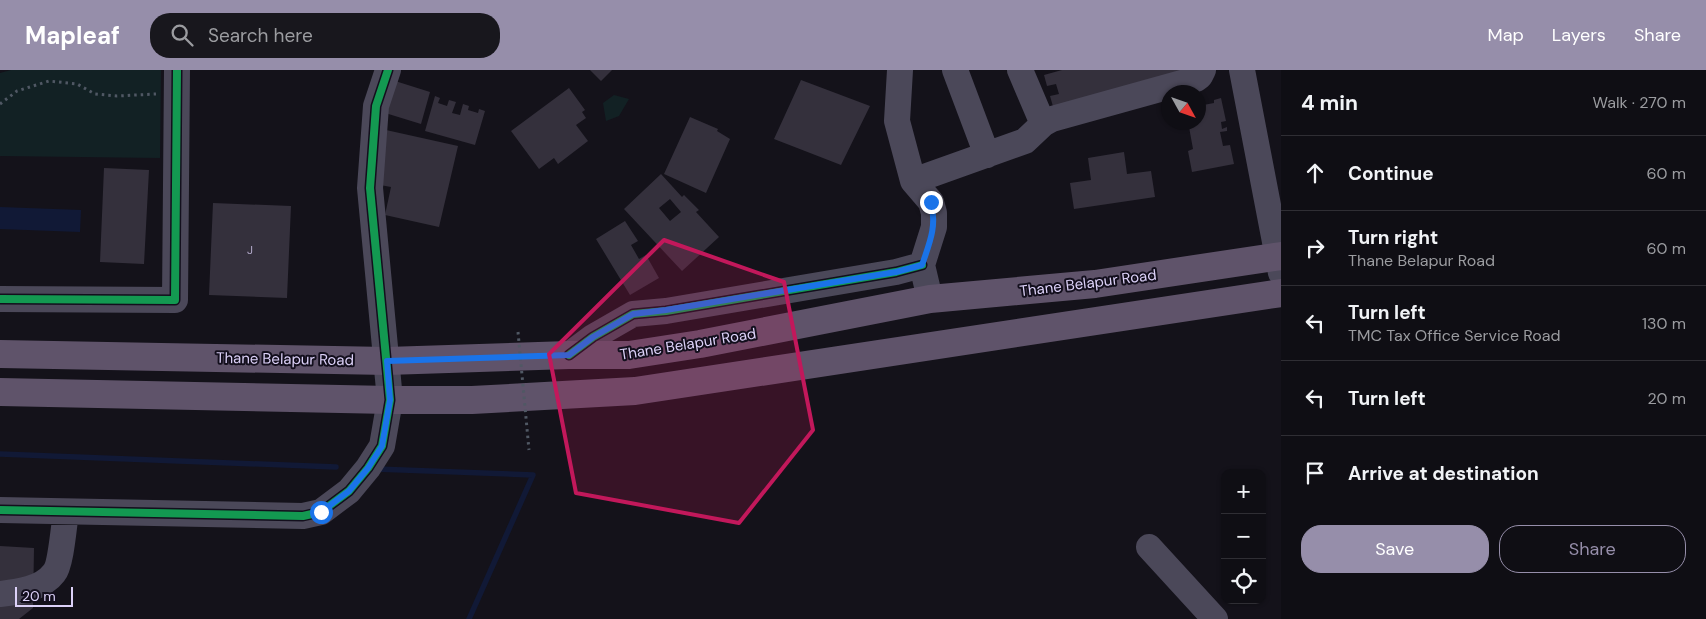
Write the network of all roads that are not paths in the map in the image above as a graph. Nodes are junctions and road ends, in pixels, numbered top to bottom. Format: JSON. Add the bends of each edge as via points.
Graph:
{"nodes":[{"id":1,"x":388,"y":70,"type":"edge"},
{"id":2,"x":900,"y":70,"type":"edge"},
{"id":3,"x":954,"y":70,"type":"edge"},
{"id":4,"x":1203,"y":70,"type":"edge"},
{"id":5,"x":1242,"y":70,"type":"edge"},
{"id":6,"x":1027,"y":72,"type":"edge"},
{"id":7,"x":177,"y":82,"type":"edge"},
{"id":8,"x":1043,"y":124,"type":"junction"},
{"id":9,"x":987,"y":155,"type":"junction"},
{"id":10,"x":913,"y":180,"type":"junction"},
{"id":11,"x":1280,"y":262,"type":"edge"},
{"id":12,"x":922,"y":265,"type":"junction"},
{"id":13,"x":1281,"y":293,"type":"edge"},
{"id":14,"x":0,"y":299,"type":"edge"},
{"id":15,"x":930,"y":299,"type":"junction"},
{"id":16,"x":0,"y":354,"type":"edge"},
{"id":17,"x":569,"y":355,"type":"junction"},
{"id":18,"x":387,"y":361,"type":"junction"},
{"id":19,"x":0,"y":392,"type":"edge"},
{"id":20,"x":390,"y":400,"type":"junction"},
{"id":21,"x":0,"y":510,"type":"edge"},
{"id":22,"x":66,"y":512,"type":"junction"},
{"id":23,"x":1149,"y":547,"type":"dead end"},
{"id":24,"x":0,"y":594,"type":"edge"},
{"id":25,"x":1215,"y":619,"type":"edge"}],
"edges":[{"from":1,"to":18,"type":"street","via":[[376,106],[370,188]]},
{"from":2,"to":10,"type":"street","via":[[896,121]]},
{"from":3,"to":9,"type":"street"},
{"from":4,"to":8,"type":"street","via":[[1196,79]]},
{"from":5,"to":11,"type":"street"},
{"from":6,"to":8,"type":"street"},
{"from":7,"to":14,"type":"street","via":[[175,300]]},
{"from":8,"to":9,"type":"street","via":[[1025,141]]},
{"from":9,"to":10,"type":"street"},
{"from":10,"to":12,"type":"street","via":[[931,202],[934,213],[934,227]]},
{"from":11,"to":15,"type":"main road","name":"Thane Belapur Road"},
{"from":12,"to":15,"type":"street"},
{"from":12,"to":17,"type":"street","via":[[896,272],[633,314]]},
{"from":13,"to":20,"type":"main road","via":[[635,391],[472,400]]},
{"from":15,"to":17,"type":"main road","name":"Thane Belapur Road","via":[[673,349],[629,355]]},
{"from":16,"to":18,"type":"main road","name":"Thane Belapur Road"},
{"from":17,"to":18,"type":"main road","name":"Thane Belapur Road"},
{"from":18,"to":20,"type":"street"},
{"from":19,"to":20,"type":"main road"},
{"from":20,"to":22,"type":"street","via":[[382,446],[349,491],[321,512],[303,516]]},
{"from":21,"to":22,"type":"street"},
{"from":22,"to":24,"type":"street","via":[[55,572],[43,583]]},
{"from":23,"to":25,"type":"street"}]}
